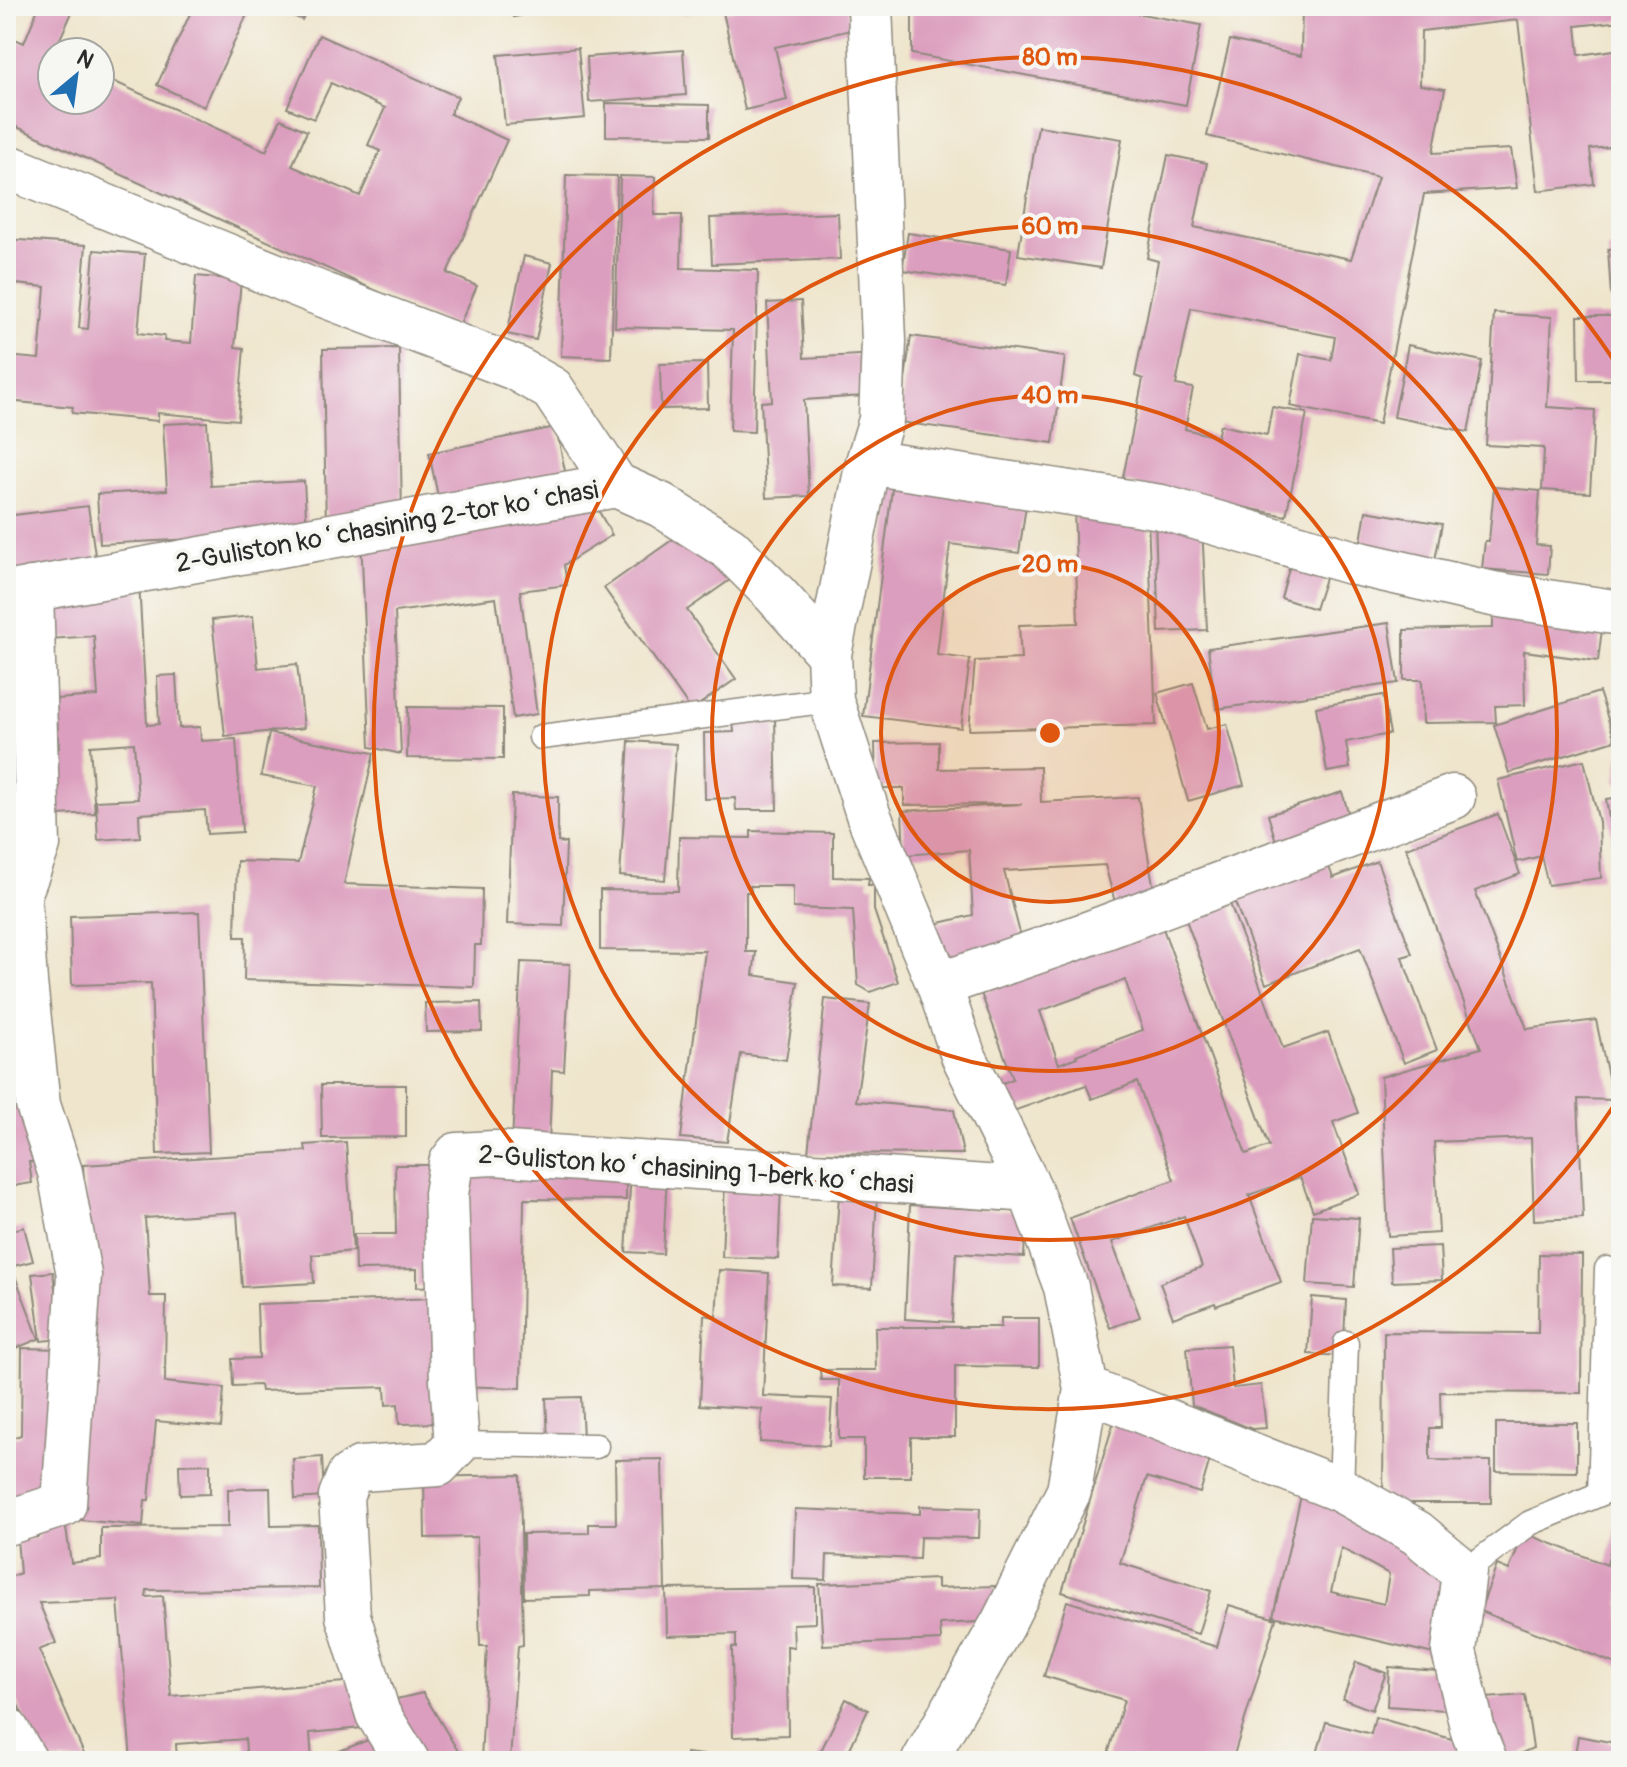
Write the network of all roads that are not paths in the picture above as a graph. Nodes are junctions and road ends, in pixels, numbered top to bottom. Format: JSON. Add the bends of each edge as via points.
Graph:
{"nodes":[{"id":1,"x":870,"y":6,"type":"edge"},
{"id":2,"x":6,"y":166,"type":"edge"},
{"id":3,"x":868,"y":462,"type":"junction"},
{"id":4,"x":616,"y":485,"type":"junction"},
{"id":5,"x":18,"y":592,"type":"edge"},
{"id":6,"x":1621,"y":613,"type":"edge"},
{"id":7,"x":829,"y":654,"type":"junction"},
{"id":8,"x":831,"y":700,"type":"junction"},
{"id":9,"x":541,"y":737,"type":"dead end"},
{"id":10,"x":1453,"y":797,"type":"dead end"},
{"id":11,"x":939,"y":985,"type":"junction"},
{"id":12,"x":1030,"y":1190,"type":"junction"},
{"id":13,"x":1607,"y":1269,"type":"dead end"},
{"id":14,"x":1346,"y":1343,"type":"dead end"},
{"id":15,"x":1086,"y":1389,"type":"junction"},
{"id":16,"x":457,"y":1444,"type":"junction"},
{"id":17,"x":596,"y":1446,"type":"dead end"},
{"id":18,"x":1341,"y":1490,"type":"junction"},
{"id":19,"x":6,"y":1523,"type":"edge"},
{"id":20,"x":1464,"y":1572,"type":"junction"},
{"id":21,"x":6,"y":1729,"type":"edge"},
{"id":22,"x":25,"y":1761,"type":"edge"},
{"id":23,"x":407,"y":1761,"type":"edge"},
{"id":24,"x":924,"y":1761,"type":"edge"},
{"id":25,"x":1485,"y":1761,"type":"edge"}],
"edges":[{"from":1,"to":3,"type":"street","via":[[884,341],[881,420]]},
{"from":2,"to":4,"type":"street","name":"2-Guliston koʻchasining 2-tor koʻchasi","via":[[515,368],[552,389]]},
{"from":3,"to":6,"type":"street","via":[[1161,507],[1351,562],[1493,594]]},
{"from":3,"to":7,"type":"street"},
{"from":4,"to":5,"type":"street","name":"2-Guliston koʻchasining 2-tor koʻchasi"},
{"from":4,"to":7,"type":"street","via":[[661,505],[729,548]]},
{"from":5,"to":19,"type":"street","name":"2-Guliston koʻchasining 2-tor koʻchasi","via":[[38,845],[19,895],[25,982],[38,1105],[60,1172],[79,1275],[64,1504]]},
{"from":7,"to":8,"type":"street"},
{"from":8,"to":9,"type":"lane"},
{"from":8,"to":11,"type":"street","via":[[868,814]]},
{"from":10,"to":11,"type":"street"},
{"from":11,"to":12,"type":"street","via":[[963,1055]]},
{"from":12,"to":15,"type":"street","via":[[1066,1287]]},
{"from":12,"to":16,"type":"street","name":"2-Guliston koʻchasining 1-berk koʻchasi","via":[[494,1153],[457,1155],[446,1194]]},
{"from":13,"to":20,"type":"lane","via":[[1600,1494],[1530,1523]]},
{"from":14,"to":18,"type":"lane"},
{"from":15,"to":18,"type":"street"},
{"from":15,"to":24,"type":"street","via":[[1069,1491],[1003,1623]]},
{"from":16,"to":17,"type":"lane"},
{"from":16,"to":23,"type":"street","via":[[438,1464],[360,1469],[349,1476],[341,1496],[348,1616],[378,1714]]},
{"from":18,"to":20,"type":"street","via":[[1417,1533]]},
{"from":20,"to":25,"type":"street","via":[[1454,1651]]},
{"from":21,"to":22,"type":"street"}]}
